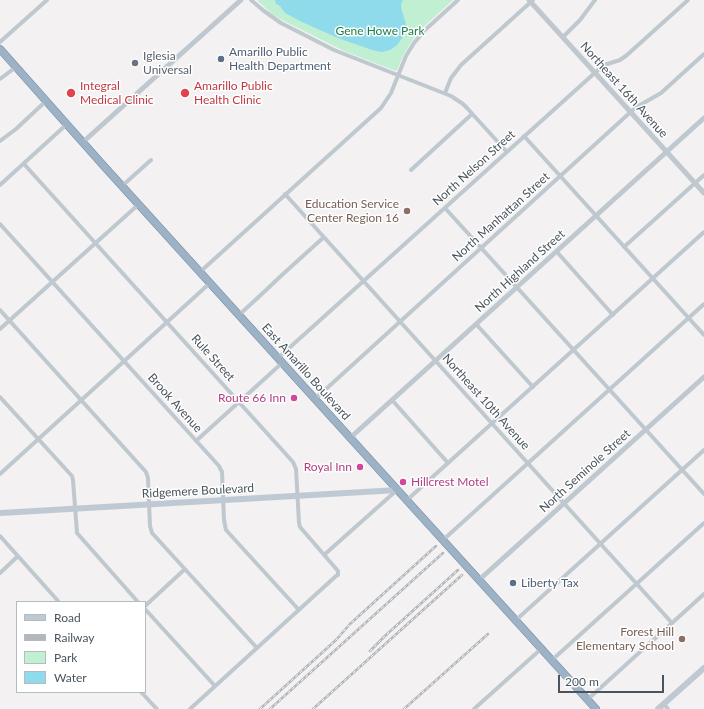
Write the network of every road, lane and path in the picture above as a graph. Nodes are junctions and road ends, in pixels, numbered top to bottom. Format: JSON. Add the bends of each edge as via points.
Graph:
{"nodes":[{"id":1,"x":47,"y":0,"type":"edge"},
{"id":2,"x":241,"y":0,"type":"edge"},
{"id":3,"x":251,"y":0,"type":"edge"},
{"id":4,"x":458,"y":0,"type":"edge"},
{"id":5,"x":595,"y":0,"type":"edge"},
{"id":6,"x":688,"y":0,"type":"edge"},
{"id":7,"x":531,"y":1,"type":"edge"},
{"id":8,"x":563,"y":37,"type":"junction"},
{"id":9,"x":0,"y":42,"type":"edge"},
{"id":10,"x":0,"y":49,"type":"edge"},
{"id":11,"x":704,"y":54,"type":"edge"},
{"id":12,"x":16,"y":68,"type":"junction"},
{"id":13,"x":595,"y":72,"type":"junction"},
{"id":14,"x":399,"y":75,"type":"junction"},
{"id":15,"x":0,"y":79,"type":"edge"},
{"id":16,"x":445,"y":93,"type":"junction"},
{"id":17,"x":46,"y":102,"type":"junction"},
{"id":18,"x":631,"y":112,"type":"junction"},
{"id":19,"x":472,"y":114,"type":"junction"},
{"id":20,"x":704,"y":118,"type":"edge"},
{"id":21,"x":67,"y":124,"type":"junction"},
{"id":22,"x":524,"y":136,"type":"junction"},
{"id":23,"x":0,"y":141,"type":"edge"},
{"id":24,"x":83,"y":142,"type":"junction"},
{"id":25,"x":507,"y":152,"type":"junction"},
{"id":26,"x":666,"y":152,"type":"junction"},
{"id":27,"x":151,"y":160,"type":"dead end"},
{"id":28,"x":24,"y":164,"type":"junction"},
{"id":29,"x":411,"y":170,"type":"dead end"},
{"id":30,"x":704,"y":175,"type":"edge"},
{"id":31,"x":560,"y":176,"type":"junction"},
{"id":32,"x":695,"y":183,"type":"junction"},
{"id":33,"x":0,"y":185,"type":"edge"},
{"id":34,"x":122,"y":186,"type":"junction"},
{"id":35,"x":704,"y":193,"type":"edge"},
{"id":36,"x":285,"y":194,"type":"junction"},
{"id":37,"x":139,"y":204,"type":"junction"},
{"id":38,"x":445,"y":208,"type":"junction"},
{"id":39,"x":596,"y":216,"type":"junction"},
{"id":40,"x":0,"y":224,"type":"edge"},
{"id":41,"x":704,"y":232,"type":"edge"},
{"id":42,"x":324,"y":237,"type":"junction"},
{"id":43,"x":95,"y":243,"type":"junction"},
{"id":44,"x":624,"y":247,"type":"junction"},
{"id":45,"x":481,"y":248,"type":"junction"},
{"id":46,"x":556,"y":252,"type":"junction"},
{"id":47,"x":200,"y":272,"type":"junction"},
{"id":48,"x":653,"y":278,"type":"junction"},
{"id":49,"x":364,"y":281,"type":"junction"},
{"id":50,"x":52,"y":282,"type":"junction"},
{"id":51,"x":210,"y":283,"type":"junction"},
{"id":52,"x":517,"y":287,"type":"junction"},
{"id":53,"x":704,"y":304,"type":"edge"},
{"id":54,"x":0,"y":310,"type":"edge"},
{"id":55,"x":239,"y":315,"type":"junction"},
{"id":56,"x":613,"y":315,"type":"junction"},
{"id":57,"x":689,"y":318,"type":"junction"},
{"id":58,"x":9,"y":320,"type":"junction"},
{"id":59,"x":400,"y":321,"type":"junction"},
{"id":60,"x":168,"y":322,"type":"junction"},
{"id":61,"x":476,"y":324,"type":"junction"},
{"id":62,"x":0,"y":329,"type":"edge"},
{"id":63,"x":704,"y":335,"type":"edge"},
{"id":64,"x":574,"y":350,"type":"junction"},
{"id":65,"x":435,"y":360,"type":"junction"},
{"id":66,"x":124,"y":361,"type":"junction"},
{"id":67,"x":280,"y":361,"type":"junction"},
{"id":68,"x":704,"y":377,"type":"edge"},
{"id":69,"x":533,"y":387,"type":"junction"},
{"id":70,"x":609,"y":390,"type":"junction"},
{"id":71,"x":0,"y":397,"type":"edge"},
{"id":72,"x":315,"y":399,"type":"junction"},
{"id":73,"x":81,"y":400,"type":"junction"},
{"id":74,"x":392,"y":400,"type":"junction"},
{"id":75,"x":239,"y":402,"type":"junction"},
{"id":76,"x":492,"y":423,"type":"junction"},
{"id":77,"x":646,"y":430,"type":"junction"},
{"id":78,"x":350,"y":438,"type":"junction"},
{"id":79,"x":38,"y":439,"type":"junction"},
{"id":80,"x":196,"y":441,"type":"junction"},
{"id":81,"x":704,"y":450,"type":"edge"},
{"id":82,"x":448,"y":463,"type":"junction"},
{"id":83,"x":528,"y":463,"type":"junction"},
{"id":84,"x":682,"y":470,"type":"junction"},
{"id":85,"x":0,"y":474,"type":"edge"},
{"id":86,"x":398,"y":490,"type":"junction"},
{"id":87,"x":704,"y":494,"type":"edge"},
{"id":88,"x":298,"y":496,"type":"junction"},
{"id":89,"x":223,"y":500,"type":"junction"},
{"id":90,"x":407,"y":500,"type":"junction"},
{"id":91,"x":564,"y":503,"type":"junction"},
{"id":92,"x":149,"y":504,"type":"junction"},
{"id":93,"x":75,"y":508,"type":"junction"},
{"id":94,"x":0,"y":513,"type":"edge"},
{"id":95,"x":704,"y":523,"type":"edge"},
{"id":96,"x":0,"y":536,"type":"edge"},
{"id":97,"x":443,"y":540,"type":"junction"},
{"id":98,"x":601,"y":543,"type":"junction"},
{"id":99,"x":18,"y":556,"type":"junction"},
{"id":100,"x":324,"y":556,"type":"junction"},
{"id":101,"x":185,"y":569,"type":"junction"},
{"id":102,"x":0,"y":573,"type":"edge"},
{"id":103,"x":479,"y":580,"type":"junction"},
{"id":104,"x":637,"y":584,"type":"junction"},
{"id":105,"x":704,"y":594,"type":"edge"},
{"id":106,"x":58,"y":601,"type":"edge"},
{"id":107,"x":137,"y":601,"type":"edge"},
{"id":108,"x":146,"y":605,"type":"edge"},
{"id":109,"x":146,"y":610,"type":"edge"},
{"id":110,"x":298,"y":610,"type":"junction"},
{"id":111,"x":516,"y":620,"type":"junction"},
{"id":112,"x":672,"y":623,"type":"junction"},
{"id":113,"x":257,"y":648,"type":"junction"},
{"id":114,"x":541,"y":649,"type":"junction"},
{"id":115,"x":552,"y":660,"type":"junction"},
{"id":116,"x":704,"y":669,"type":"edge"},
{"id":117,"x":215,"y":686,"type":"junction"},
{"id":118,"x":142,"y":693,"type":"edge"},
{"id":119,"x":587,"y":700,"type":"junction"},
{"id":120,"x":666,"y":707,"type":"edge"},
{"id":121,"x":157,"y":709,"type":"edge"},
{"id":122,"x":190,"y":709,"type":"edge"},
{"id":123,"x":474,"y":709,"type":"edge"},
{"id":124,"x":596,"y":709,"type":"edge"},
{"id":125,"x":658,"y":709,"type":"edge"}],
"edges":[{"from":1,"to":9,"type":"street"},
{"from":2,"to":24,"type":"street"},
{"from":3,"to":14,"type":"street","via":[[292,29],[343,54]]},
{"from":4,"to":14,"type":"street","via":[[417,39]]},
{"from":5,"to":8,"type":"street"},
{"from":6,"to":13,"type":"street","name":"North Nelson Street","via":[[627,55]]},
{"from":7,"to":8,"type":"street","name":"Northeast 16th Avenue"},
{"from":7,"to":16,"type":"street","via":[[461,65],[451,78]]},
{"from":8,"to":13,"type":"street","name":"Northeast 16th Avenue"},
{"from":10,"to":12,"type":"highway","name":"East Amarillo Boulevard"},
{"from":11,"to":18,"type":"street","name":"North Manhattan Street","via":[[656,97]]},
{"from":12,"to":15,"type":"street"},
{"from":12,"to":17,"type":"highway","name":"East Amarillo Boulevard"},
{"from":13,"to":18,"type":"street","name":"Northeast 16th Avenue"},
{"from":13,"to":22,"type":"street","name":"North Nelson Street"},
{"from":14,"to":16,"type":"street"},
{"from":14,"to":36,"type":"street","via":[[390,97],[381,108]]},
{"from":16,"to":19,"type":"street","via":[[463,104]]},
{"from":17,"to":21,"type":"highway","name":"East Amarillo Boulevard"},
{"from":17,"to":23,"type":"street"},
{"from":18,"to":26,"type":"street","name":"Northeast 16th Avenue"},
{"from":18,"to":31,"type":"street","name":"North Manhattan Street"},
{"from":19,"to":25,"type":"street"},
{"from":19,"to":29,"type":"street"},
{"from":20,"to":26,"type":"street","name":"North Highland Street"},
{"from":21,"to":24,"type":"highway","name":"East Amarillo Boulevard"},
{"from":21,"to":28,"type":"street"},
{"from":22,"to":25,"type":"street","name":"North Nelson Street"},
{"from":22,"to":31,"type":"street"},
{"from":24,"to":34,"type":"highway","name":"East Amarillo Boulevard"},
{"from":25,"to":38,"type":"street","name":"North Nelson Street"},
{"from":26,"to":32,"type":"street","name":"Northeast 16th Avenue"},
{"from":26,"to":39,"type":"street","name":"North Highland Street"},
{"from":27,"to":34,"type":"street"},
{"from":28,"to":33,"type":"street"},
{"from":28,"to":43,"type":"street","name":"Rule Street"},
{"from":30,"to":32,"type":"street"},
{"from":31,"to":39,"type":"street"},
{"from":31,"to":45,"type":"street","name":"North Manhattan Street"},
{"from":32,"to":35,"type":"street","name":"Northeast 16th Avenue"},
{"from":32,"to":44,"type":"street"},
{"from":34,"to":37,"type":"highway","name":"East Amarillo Boulevard"},
{"from":36,"to":42,"type":"street","name":"Northeast 10th Avenue"},
{"from":36,"to":47,"type":"street"},
{"from":37,"to":43,"type":"street"},
{"from":37,"to":47,"type":"highway","name":"East Amarillo Boulevard"},
{"from":38,"to":45,"type":"street"},
{"from":38,"to":49,"type":"street","name":"North Nelson Street"},
{"from":39,"to":44,"type":"street"},
{"from":39,"to":46,"type":"street","name":"North Highland Street"},
{"from":40,"to":50,"type":"street","name":"Brook Avenue"},
{"from":41,"to":48,"type":"street"},
{"from":42,"to":49,"type":"street","name":"Northeast 10th Avenue"},
{"from":42,"to":55,"type":"street"},
{"from":43,"to":50,"type":"street"},
{"from":43,"to":60,"type":"street","name":"Rule Street"},
{"from":44,"to":48,"type":"street"},
{"from":45,"to":52,"type":"street"},
{"from":45,"to":59,"type":"street","name":"North Manhattan Street"},
{"from":46,"to":52,"type":"street","name":"North Highland Street"},
{"from":46,"to":56,"type":"street"},
{"from":47,"to":51,"type":"highway","name":"East Amarillo Boulevard"},
{"from":48,"to":56,"type":"street"},
{"from":48,"to":57,"type":"street"},
{"from":49,"to":59,"type":"street","name":"Northeast 10th Avenue"},
{"from":49,"to":67,"type":"street","name":"North Nelson Street"},
{"from":50,"to":58,"type":"street"},
{"from":50,"to":66,"type":"street","name":"Brook Avenue"},
{"from":51,"to":55,"type":"highway","name":"East Amarillo Boulevard"},
{"from":51,"to":60,"type":"street"},
{"from":52,"to":61,"type":"street","name":"North Highland Street"},
{"from":52,"to":64,"type":"street"},
{"from":53,"to":57,"type":"street"},
{"from":54,"to":58,"type":"street"},
{"from":55,"to":67,"type":"highway","name":"East Amarillo Boulevard"},
{"from":56,"to":64,"type":"street"},
{"from":57,"to":63,"type":"street"},
{"from":57,"to":70,"type":"street"},
{"from":58,"to":62,"type":"street"},
{"from":58,"to":73,"type":"street"},
{"from":59,"to":65,"type":"street","name":"Northeast 10th Avenue"},
{"from":59,"to":72,"type":"street","name":"North Manhattan Street"},
{"from":60,"to":66,"type":"street"},
{"from":60,"to":75,"type":"street","name":"Rule Street"},
{"from":61,"to":65,"type":"street","name":"North Highland Street"},
{"from":61,"to":69,"type":"street"},
{"from":64,"to":69,"type":"street"},
{"from":64,"to":70,"type":"street"},
{"from":65,"to":74,"type":"street","name":"North Highland Street"},
{"from":65,"to":76,"type":"street","name":"Northeast 10th Avenue"},
{"from":66,"to":73,"type":"street"},
{"from":66,"to":80,"type":"street","name":"Brook Avenue"},
{"from":67,"to":72,"type":"highway","name":"East Amarillo Boulevard"},
{"from":67,"to":75,"type":"street","name":"North Nelson Street"},
{"from":68,"to":77,"type":"street","name":"North Seminole Street"},
{"from":69,"to":76,"type":"street"},
{"from":70,"to":77,"type":"street"},
{"from":70,"to":83,"type":"street"},
{"from":71,"to":79,"type":"street"},
{"from":72,"to":78,"type":"highway","name":"East Amarillo Boulevard"},
{"from":73,"to":79,"type":"street"},
{"from":73,"to":92,"type":"street","via":[[146,472]]},
{"from":74,"to":78,"type":"street","name":"North Highland Street"},
{"from":74,"to":82,"type":"street"},
{"from":75,"to":80,"type":"street","name":"North Nelson Street"},
{"from":75,"to":88,"type":"street","name":"Rule Street","via":[[293,462]]},
{"from":76,"to":82,"type":"street"},
{"from":76,"to":83,"type":"street","name":"Northeast 10th Avenue"},
{"from":77,"to":84,"type":"street"},
{"from":77,"to":91,"type":"street","name":"North Seminole Street"},
{"from":78,"to":86,"type":"highway","name":"East Amarillo Boulevard"},
{"from":79,"to":85,"type":"street"},
{"from":79,"to":93,"type":"street","via":[[73,478]]},
{"from":80,"to":89,"type":"street","name":"Brook Avenue","via":[[222,470]]},
{"from":81,"to":84,"type":"street"},
{"from":82,"to":90,"type":"street"},
{"from":83,"to":91,"type":"street","name":"Northeast 10th Avenue"},
{"from":83,"to":97,"type":"street"},
{"from":84,"to":87,"type":"street"},
{"from":84,"to":98,"type":"street"},
{"from":86,"to":88,"type":"main road","name":"Ridgemere Boulevard"},
{"from":86,"to":90,"type":"highway","name":"East Amarillo Boulevard"},
{"from":86,"to":100,"type":"street"},
{"from":88,"to":89,"type":"main road","name":"Ridgemere Boulevard"},
{"from":88,"to":100,"type":"street","name":"Rule Street","via":[[300,527]]},
{"from":89,"to":92,"type":"main road","name":"Ridgemere Boulevard"},
{"from":89,"to":110,"type":"street","name":"Brook Avenue","via":[[226,530]]},
{"from":90,"to":97,"type":"highway","name":"East Amarillo Boulevard"},
{"from":91,"to":98,"type":"street","name":"Northeast 10th Avenue"},
{"from":91,"to":103,"type":"street","name":"North Seminole Street"},
{"from":92,"to":93,"type":"main road","name":"Ridgemere Boulevard"},
{"from":92,"to":101,"type":"street","via":[[152,533]]},
{"from":93,"to":94,"type":"main road","name":"Ridgemere Boulevard"},
{"from":93,"to":107,"type":"street","via":[[78,534]]},
{"from":95,"to":104,"type":"street"},
{"from":96,"to":99,"type":"street"},
{"from":97,"to":103,"type":"highway","name":"East Amarillo Boulevard"},
{"from":98,"to":104,"type":"street","name":"Northeast 10th Avenue"},
{"from":98,"to":111,"type":"street"},
{"from":99,"to":102,"type":"street"},
{"from":99,"to":106,"type":"street"},
{"from":100,"to":110,"type":"street","name":"Rule Street","via":[[338,571],[338,575]]},
{"from":101,"to":108,"type":"street"},
{"from":101,"to":113,"type":"street"},
{"from":103,"to":111,"type":"highway","name":"East Amarillo Boulevard"},
{"from":104,"to":112,"type":"street","name":"Northeast 10th Avenue"},
{"from":104,"to":115,"type":"street"},
{"from":105,"to":112,"type":"street"},
{"from":109,"to":117,"type":"street"},
{"from":110,"to":113,"type":"street"},
{"from":111,"to":114,"type":"highway","name":"East Amarillo Boulevard"},
{"from":112,"to":119,"type":"street"},
{"from":113,"to":117,"type":"street"},
{"from":114,"to":115,"type":"highway","name":"East Amarillo Boulevard"},
{"from":114,"to":123,"type":"street"},
{"from":115,"to":119,"type":"highway","name":"East Amarillo Boulevard"},
{"from":116,"to":120,"type":"main road"},
{"from":117,"to":122,"type":"street"},
{"from":118,"to":121,"type":"street"},
{"from":119,"to":124,"type":"highway","name":"East Amarillo Boulevard"},
{"from":120,"to":125,"type":"main road"}]}
